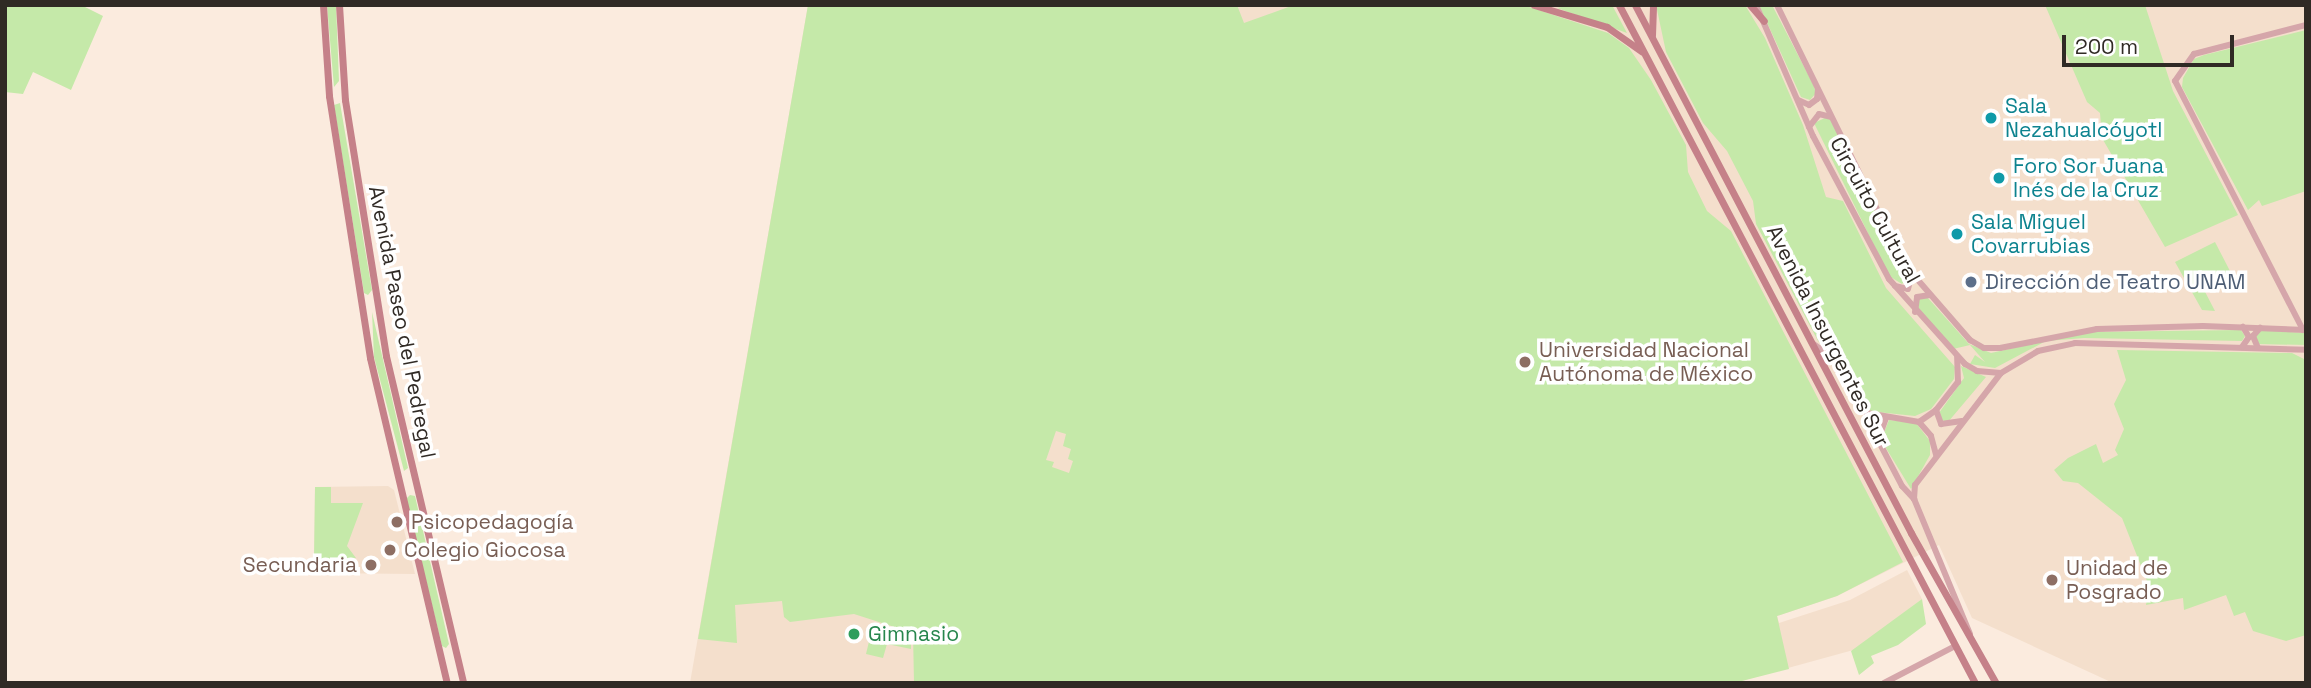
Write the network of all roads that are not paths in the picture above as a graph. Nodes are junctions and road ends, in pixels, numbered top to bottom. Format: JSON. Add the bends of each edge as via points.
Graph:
{"nodes":[{"id":1,"x":323,"y":5,"type":"edge"},
{"id":2,"x":339,"y":5,"type":"edge"},
{"id":3,"x":1534,"y":5,"type":"edge"},
{"id":4,"x":1619,"y":5,"type":"edge"},
{"id":5,"x":1635,"y":5,"type":"edge"},
{"id":6,"x":1653,"y":5,"type":"edge"},
{"id":7,"x":1750,"y":5,"type":"edge"},
{"id":8,"x":1756,"y":5,"type":"edge"},
{"id":9,"x":1777,"y":5,"type":"edge"},
{"id":10,"x":1764,"y":21,"type":"junction"},
{"id":11,"x":2306,"y":25,"type":"edge"},
{"id":12,"x":1651,"y":36,"type":"junction"},
{"id":13,"x":1650,"y":62,"type":"junction"},
{"id":14,"x":1818,"y":90,"type":"junction"},
{"id":15,"x":1797,"y":98,"type":"junction"},
{"id":16,"x":1835,"y":120,"type":"junction"},
{"id":17,"x":1810,"y":127,"type":"junction"},
{"id":18,"x":1912,"y":274,"type":"junction"},
{"id":19,"x":1893,"y":285,"type":"junction"},
{"id":20,"x":1930,"y":295,"type":"junction"},
{"id":21,"x":1917,"y":314,"type":"junction"},
{"id":22,"x":2241,"y":327,"type":"junction"},
{"id":23,"x":2260,"y":328,"type":"junction"},
{"id":24,"x":2304,"y":330,"type":"edge"},
{"id":25,"x":1810,"y":342,"type":"junction"},
{"id":26,"x":2236,"y":348,"type":"junction"},
{"id":27,"x":2258,"y":348,"type":"junction"},
{"id":28,"x":2306,"y":350,"type":"edge"},
{"id":29,"x":1957,"y":356,"type":"junction"},
{"id":30,"x":2001,"y":373,"type":"junction"},
{"id":31,"x":1936,"y":410,"type":"junction"},
{"id":32,"x":1886,"y":418,"type":"junction"},
{"id":33,"x":1962,"y":421,"type":"junction"},
{"id":34,"x":1919,"y":422,"type":"junction"},
{"id":35,"x":1936,"y":455,"type":"junction"},
{"id":36,"x":1914,"y":499,"type":"junction"},
{"id":37,"x":1971,"y":638,"type":"junction"},
{"id":38,"x":1955,"y":646,"type":"junction"},
{"id":39,"x":1996,"y":682,"type":"edge"},
{"id":40,"x":447,"y":683,"type":"edge"},
{"id":41,"x":463,"y":683,"type":"edge"},
{"id":42,"x":1884,"y":683,"type":"edge"},
{"id":43,"x":1975,"y":683,"type":"edge"}],
"edges":[{"from":1,"to":40,"type":"main road","name":"Avenida Paseo del Pedregal","via":[[328,96],[370,358]]},
{"from":2,"to":41,"type":"main road","name":"Avenida Paseo del Pedregal","via":[[345,100],[386,356]]},
{"from":3,"to":13,"type":"main road","via":[[1612,29]]},
{"from":4,"to":13,"type":"main road","name":"Avenida Insurgentes Sur"},
{"from":5,"to":12,"type":"main road","name":"Avenida Insurgentes Sur"},
{"from":6,"to":12,"type":"main road"},
{"from":7,"to":10,"type":"main road"},
{"from":8,"to":10,"type":"street","name":"Circuito Cultural"},
{"from":9,"to":14,"type":"street","name":"Circuito Cultural"},
{"from":10,"to":15,"type":"street","name":"Circuito Cultural"},
{"from":11,"to":24,"type":"street","via":[[2194,54],[2175,80]]},
{"from":12,"to":25,"type":"main road","name":"Avenida Insurgentes Sur"},
{"from":13,"to":38,"type":"main road","name":"Avenida Insurgentes Sur"},
{"from":14,"to":15,"type":"street","via":[[1817,99],[1809,105]]},
{"from":14,"to":16,"type":"street","name":"Circuito Cultural"},
{"from":15,"to":17,"type":"street","name":"Circuito Cultural"},
{"from":16,"to":17,"type":"street","via":[[1819,114]]},
{"from":16,"to":18,"type":"street","name":"Circuito Cultural"},
{"from":17,"to":19,"type":"street","name":"Circuito Cultural"},
{"from":18,"to":19,"type":"street","via":[[1908,289]]},
{"from":18,"to":20,"type":"street","name":"Circuito Cultural"},
{"from":19,"to":21,"type":"street","name":"Circuito Cultural"},
{"from":20,"to":21,"type":"street","via":[[1923,294],[1914,302]]},
{"from":20,"to":22,"type":"street","name":"Circuito Cultural","via":[[1970,340],[1984,348],[2071,331]]},
{"from":21,"to":29,"type":"street","name":"Circuito Cultural"},
{"from":22,"to":23,"type":"street","name":"Circuito Cultural"},
{"from":22,"to":26,"type":"street","via":[[2248,340]]},
{"from":23,"to":24,"type":"street","name":"Circuito Cultural"},
{"from":23,"to":27,"type":"street","via":[[2253,337]]},
{"from":25,"to":32,"type":"street","via":[[1831,357],[1860,407]]},
{"from":25,"to":37,"type":"main road","name":"Avenida Insurgentes Sur"},
{"from":26,"to":27,"type":"street"},
{"from":26,"to":30,"type":"street","via":[[2075,343],[2038,351]]},
{"from":27,"to":28,"type":"street"},
{"from":29,"to":30,"type":"street","name":"Circuito Cultural","via":[[1977,371]]},
{"from":29,"to":31,"type":"street","via":[[1958,382]]},
{"from":30,"to":33,"type":"street"},
{"from":31,"to":33,"type":"street","via":[[1941,424]]},
{"from":31,"to":34,"type":"street"},
{"from":32,"to":34,"type":"street"},
{"from":32,"to":36,"type":"street","via":[[1878,440]]},
{"from":33,"to":35,"type":"street"},
{"from":34,"to":35,"type":"street","via":[[1931,436]]},
{"from":35,"to":36,"type":"street","via":[[1918,477]]},
{"from":36,"to":37,"type":"street","via":[[1962,606]]},
{"from":37,"to":39,"type":"main road","name":"Avenida Insurgentes Sur"},
{"from":38,"to":42,"type":"street"},
{"from":38,"to":43,"type":"main road","name":"Avenida Insurgentes Sur"}]}
